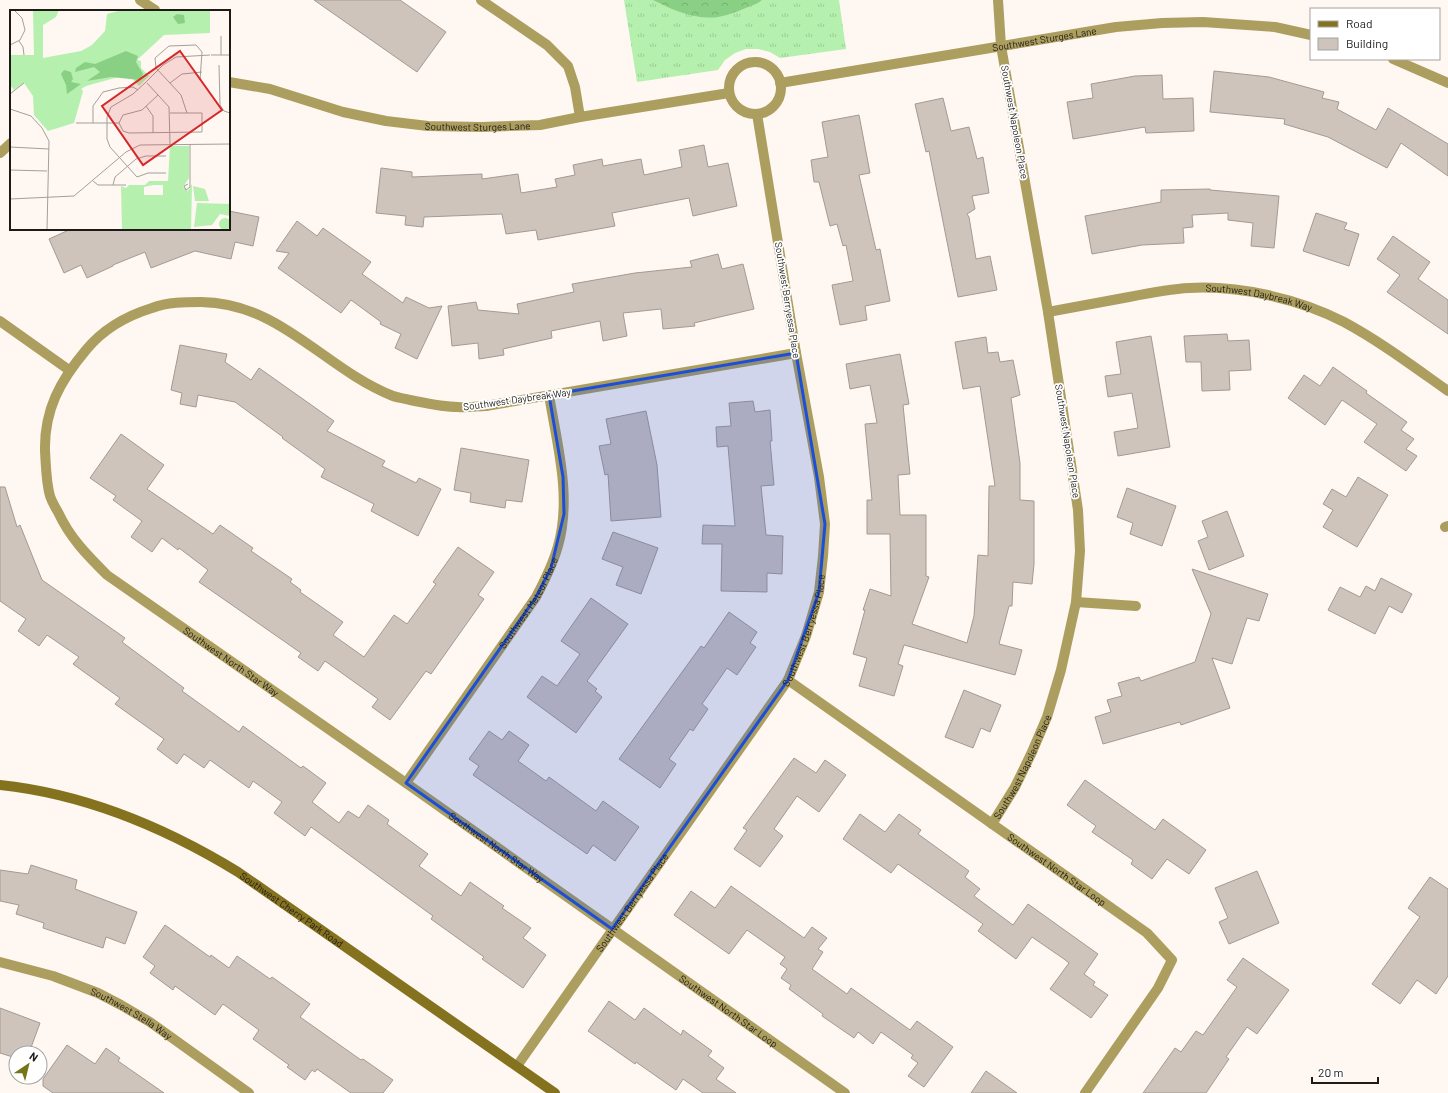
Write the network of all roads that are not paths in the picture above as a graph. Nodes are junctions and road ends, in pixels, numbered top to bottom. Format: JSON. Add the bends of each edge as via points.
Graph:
{"nodes":[{"id":1,"x":140,"y":0,"type":"edge"},
{"id":2,"x":481,"y":0,"type":"edge"},
{"id":3,"x":998,"y":0,"type":"edge"},
{"id":4,"x":155,"y":10,"type":"dead end"},
{"id":5,"x":1310,"y":35,"type":"edge"},
{"id":6,"x":1002,"y":46,"type":"junction"},
{"id":7,"x":1394,"y":60,"type":"edge"},
{"id":8,"x":230,"y":82,"type":"edge"},
{"id":9,"x":780,"y":83,"type":"junction"},
{"id":10,"x":1448,"y":83,"type":"edge"},
{"id":11,"x":729,"y":93,"type":"junction"},
{"id":12,"x":757,"y":114,"type":"junction"},
{"id":13,"x":580,"y":117,"type":"junction"},
{"id":14,"x":10,"y":144,"type":"edge"},
{"id":15,"x":0,"y":152,"type":"edge"},
{"id":16,"x":1048,"y":312,"type":"junction"},
{"id":17,"x":0,"y":321,"type":"edge"},
{"id":18,"x":796,"y":353,"type":"junction"},
{"id":19,"x":69,"y":370,"type":"junction"},
{"id":20,"x":1448,"y":391,"type":"edge"},
{"id":21,"x":549,"y":395,"type":"junction"},
{"id":22,"x":1076,"y":602,"type":"junction"},
{"id":23,"x":1136,"y":606,"type":"dead end"},
{"id":24,"x":788,"y":680,"type":"junction"},
{"id":25,"x":406,"y":783,"type":"junction"},
{"id":26,"x":0,"y":785,"type":"edge"},
{"id":27,"x":992,"y":824,"type":"junction"},
{"id":28,"x":612,"y":929,"type":"junction"},
{"id":29,"x":0,"y":962,"type":"edge"},
{"id":30,"x":517,"y":1066,"type":"junction"},
{"id":31,"x":249,"y":1093,"type":"edge"},
{"id":32,"x":555,"y":1093,"type":"edge"},
{"id":33,"x":845,"y":1093,"type":"edge"},
{"id":34,"x":1085,"y":1093,"type":"edge"}],
"edges":[{"from":1,"to":4,"type":"street"},
{"from":2,"to":13,"type":"street","via":[[547,45],[568,66],[575,87]]},
{"from":3,"to":6,"type":"street","name":"Southwest Napoleon Place"},
{"from":5,"to":6,"type":"street","name":"Southwest Sturges Lane","via":[[1268,26],[1203,22],[1162,23],[1116,27]]},
{"from":6,"to":9,"type":"street","name":"Southwest Sturges Lane"},
{"from":6,"to":16,"type":"street","name":"Southwest Napoleon Place"},
{"from":7,"to":10,"type":"street"},
{"from":8,"to":13,"type":"street","name":"Southwest Sturges Lane","via":[[270,89],[343,112],[428,126],[540,125]]},
{"from":9,"to":11,"type":"street","via":[[769,67],[749,63],[734,73],[729,83]]},
{"from":9,"to":12,"type":"street","via":[[777,101],[768,111]]},
{"from":11,"to":12,"type":"street","via":[[735,105],[745,112]]},
{"from":11,"to":13,"type":"street","name":"Southwest Sturges Lane"},
{"from":12,"to":18,"type":"street","name":"Southwest Berryessa Place"},
{"from":14,"to":15,"type":"street"},
{"from":16,"to":20,"type":"street","name":"Southwest Daybreak Way","via":[[1189,288],[1229,288],[1266,294],[1344,322],[1390,350]]},
{"from":16,"to":22,"type":"street","name":"Southwest Napoleon Place","via":[[1078,510],[1080,551]]},
{"from":17,"to":19,"type":"street"},
{"from":18,"to":21,"type":"street","name":"Southwest Daybreak Way"},
{"from":18,"to":24,"type":"street","name":"Southwest Berryessa Place","via":[[825,524],[819,592],[806,636]]},
{"from":19,"to":21,"type":"street","name":"Southwest Daybreak Way","via":[[91,343],[132,314],[180,302],[216,302],[247,309],[266,317],[364,382],[394,396],[426,404],[459,408]]},
{"from":19,"to":25,"type":"street","name":"Southwest North Star Way","via":[[55,394],[48,418],[45,439],[46,470],[51,497],[66,529],[85,554],[107,575]]},
{"from":21,"to":25,"type":"street","name":"Southwest Meteor Place","via":[[563,477],[564,514],[551,568],[536,597]]},
{"from":22,"to":23,"type":"street"},
{"from":22,"to":27,"type":"street","name":"Southwest Napoleon Place","via":[[1061,670],[1047,717],[1015,787]]},
{"from":24,"to":27,"type":"street","name":"Southwest North Star Loop"},
{"from":24,"to":28,"type":"street","name":"Southwest Berryessa Place"},
{"from":25,"to":28,"type":"street","name":"Southwest North Star Way"},
{"from":26,"to":30,"type":"main road","name":"Southwest Cherry Park Road","via":[[78,800],[107,809],[205,852],[238,872]]},
{"from":27,"to":34,"type":"street","name":"Southwest North Star Loop","via":[[1147,933],[1172,960],[1158,988]]},
{"from":28,"to":30,"type":"street","name":"Southwest Berryessa Place"},
{"from":28,"to":33,"type":"street","name":"Southwest North Star Loop"},
{"from":29,"to":31,"type":"street","name":"Southwest Stella Way","via":[[53,976],[110,999],[150,1022]]},
{"from":30,"to":32,"type":"main road","name":"Southwest Cherry Park Road"}]}
